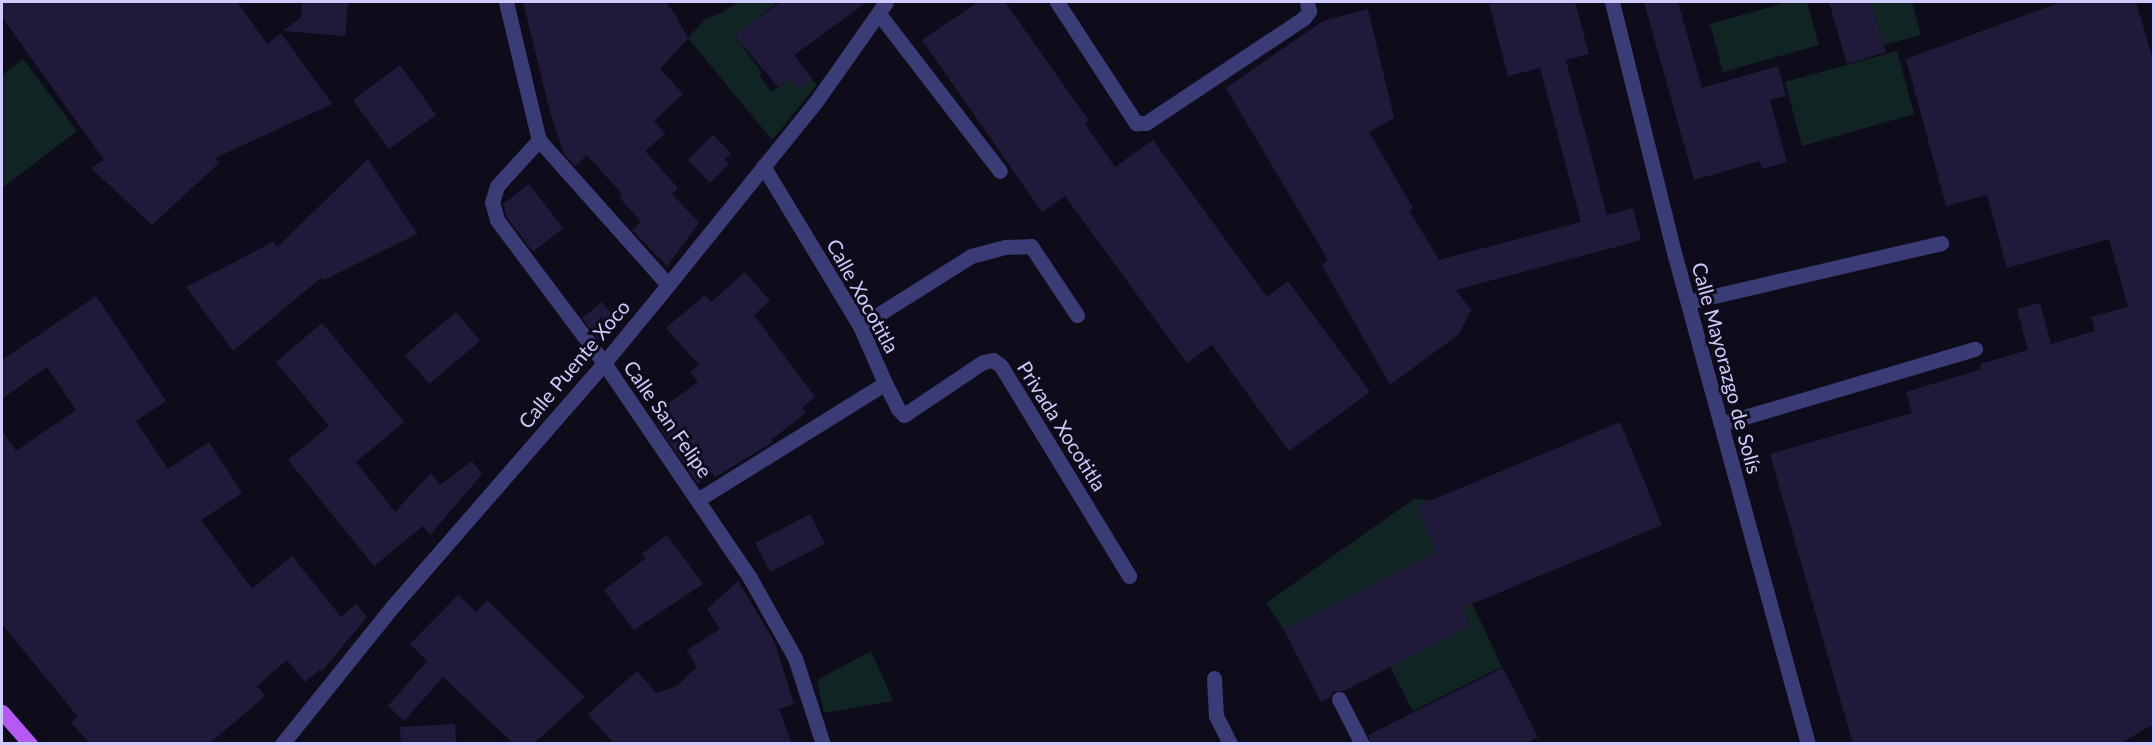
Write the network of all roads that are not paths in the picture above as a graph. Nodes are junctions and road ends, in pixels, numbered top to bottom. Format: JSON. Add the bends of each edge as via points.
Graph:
{"nodes":[{"id":1,"x":506,"y":2,"type":"edge"},
{"id":2,"x":1057,"y":2,"type":"edge"},
{"id":3,"x":1307,"y":2,"type":"edge"},
{"id":4,"x":1612,"y":2,"type":"edge"},
{"id":5,"x":882,"y":8,"type":"edge"},
{"id":6,"x":539,"y":140,"type":"junction"},
{"id":7,"x":763,"y":166,"type":"junction"},
{"id":8,"x":1000,"y":171,"type":"dead end"},
{"id":9,"x":1941,"y":243,"type":"dead end"},
{"id":10,"x":668,"y":285,"type":"junction"},
{"id":11,"x":1688,"y":302,"type":"junction"},
{"id":12,"x":1077,"y":315,"type":"dead end"},
{"id":13,"x":860,"y":326,"type":"junction"},
{"id":14,"x":1975,"y":349,"type":"dead end"},
{"id":15,"x":604,"y":363,"type":"junction"},
{"id":16,"x":885,"y":383,"type":"junction"},
{"id":17,"x":1721,"y":424,"type":"junction"},
{"id":18,"x":699,"y":499,"type":"junction"},
{"id":19,"x":1129,"y":576,"type":"dead end"},
{"id":20,"x":1214,"y":678,"type":"dead end"},
{"id":21,"x":1339,"y":699,"type":"dead end"},
{"id":22,"x":2,"y":712,"type":"edge"},
{"id":23,"x":30,"y":744,"type":"edge"},
{"id":24,"x":282,"y":744,"type":"edge"},
{"id":25,"x":823,"y":744,"type":"edge"},
{"id":26,"x":1230,"y":744,"type":"edge"},
{"id":27,"x":1362,"y":744,"type":"edge"},
{"id":28,"x":1808,"y":744,"type":"edge"}],
"edges":[{"from":1,"to":6,"type":"street"},
{"from":2,"to":3,"type":"street","via":[[1136,123],[1146,123],[1304,18],[1309,11]]},
{"from":4,"to":11,"type":"street","name":"Calle Mayorazgo de Solís"},
{"from":5,"to":7,"type":"street","name":"Calle Puente Xoco"},
{"from":5,"to":8,"type":"street"},
{"from":6,"to":10,"type":"street"},
{"from":6,"to":15,"type":"street","name":"Calle San Felipe","via":[[497,186],[493,212]]},
{"from":7,"to":10,"type":"street","name":"Calle Puente Xoco"},
{"from":7,"to":13,"type":"street","name":"Calle Xocotitla"},
{"from":9,"to":11,"type":"street"},
{"from":10,"to":15,"type":"street","name":"Calle Puente Xoco"},
{"from":11,"to":17,"type":"street","name":"Calle Mayorazgo de Solís"},
{"from":12,"to":13,"type":"street","via":[[1031,246],[971,256]]},
{"from":13,"to":16,"type":"street","name":"Calle Xocotitla"},
{"from":14,"to":17,"type":"street"},
{"from":15,"to":18,"type":"street","name":"Calle San Felipe"},
{"from":15,"to":24,"type":"street","name":"Calle Puente Xoco","via":[[393,606]]},
{"from":16,"to":18,"type":"street","name":"Calle Xocotitla"},
{"from":16,"to":19,"type":"street","name":"Privada Xocotitla","via":[[904,415],[983,362],[993,360],[1001,366]]},
{"from":17,"to":28,"type":"street","name":"Calle Mayorazgo de Solís"},
{"from":18,"to":25,"type":"street","name":"Calle San Felipe","via":[[795,658]]},
{"from":20,"to":26,"type":"street","via":[[1216,716]]},
{"from":21,"to":27,"type":"street"},
{"from":22,"to":23,"type":"main road"}]}
